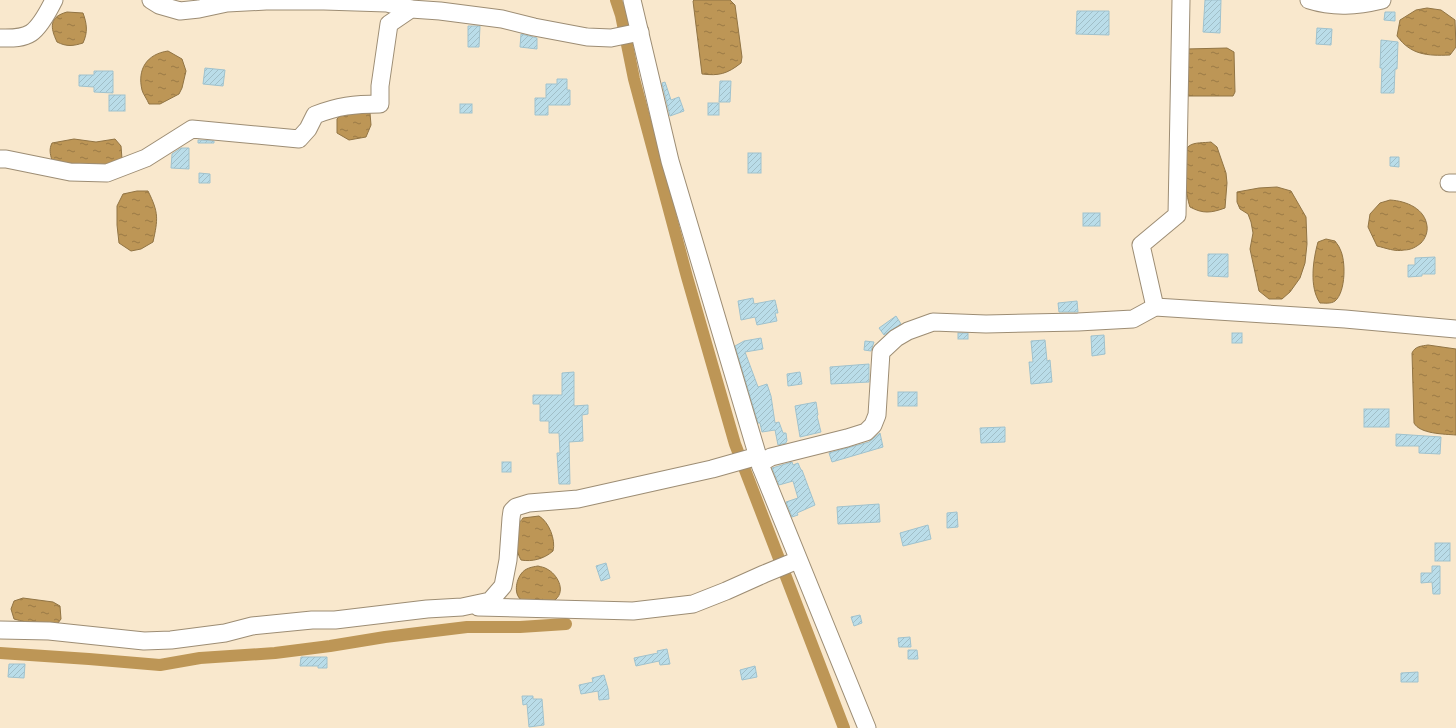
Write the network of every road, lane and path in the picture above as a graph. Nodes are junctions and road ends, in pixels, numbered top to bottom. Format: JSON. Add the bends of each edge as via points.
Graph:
{"nodes":[{"id":1,"x":54,"y":0,"type":"edge"},
{"id":2,"x":151,"y":0,"type":"edge"},
{"id":3,"x":632,"y":0,"type":"edge"},
{"id":4,"x":1181,"y":0,"type":"edge"},
{"id":5,"x":1309,"y":0,"type":"edge"},
{"id":6,"x":1382,"y":0,"type":"edge"},
{"id":7,"x":411,"y":9,"type":"junction"},
{"id":8,"x":640,"y":32,"type":"junction"},
{"id":9,"x":0,"y":38,"type":"edge"},
{"id":10,"x":0,"y":159,"type":"edge"},
{"id":11,"x":1155,"y":307,"type":"junction"},
{"id":12,"x":1456,"y":329,"type":"edge"},
{"id":13,"x":759,"y":461,"type":"junction"},
{"id":14,"x":798,"y":560,"type":"junction"},
{"id":15,"x":466,"y":606,"type":"junction"},
{"id":16,"x":0,"y":630,"type":"edge"},
{"id":17,"x":867,"y":728,"type":"edge"}],
"edges":[{"from":1,"to":9,"type":"street","via":[[40,24],[31,33],[15,38]]},
{"from":2,"to":7,"type":"street","via":[[180,11],[266,0],[387,3]]},
{"from":3,"to":8,"type":"street"},
{"from":4,"to":11,"type":"street","via":[[1177,215],[1142,245]]},
{"from":5,"to":6,"type":"street","via":[[1320,4],[1350,6]]},
{"from":7,"to":8,"type":"street","via":[[502,19],[587,37],[611,38]]},
{"from":7,"to":10,"type":"street","via":[[389,24],[380,86],[380,104],[332,108],[315,115],[299,139],[192,130],[146,158],[106,173],[70,172]]},
{"from":8,"to":13,"type":"street","via":[[670,161]]},
{"from":11,"to":12,"type":"street"},
{"from":11,"to":13,"type":"street","via":[[1133,319],[993,324],[933,322],[908,331],[881,352],[877,415],[873,425],[866,432]]},
{"from":13,"to":14,"type":"street"},
{"from":13,"to":15,"type":"street","via":[[578,499],[516,507],[512,511],[503,586],[490,601]]},
{"from":14,"to":15,"type":"street","via":[[692,604],[633,611]]},
{"from":14,"to":17,"type":"street"},
{"from":15,"to":16,"type":"street","via":[[269,624],[171,640],[144,641]]}]}
